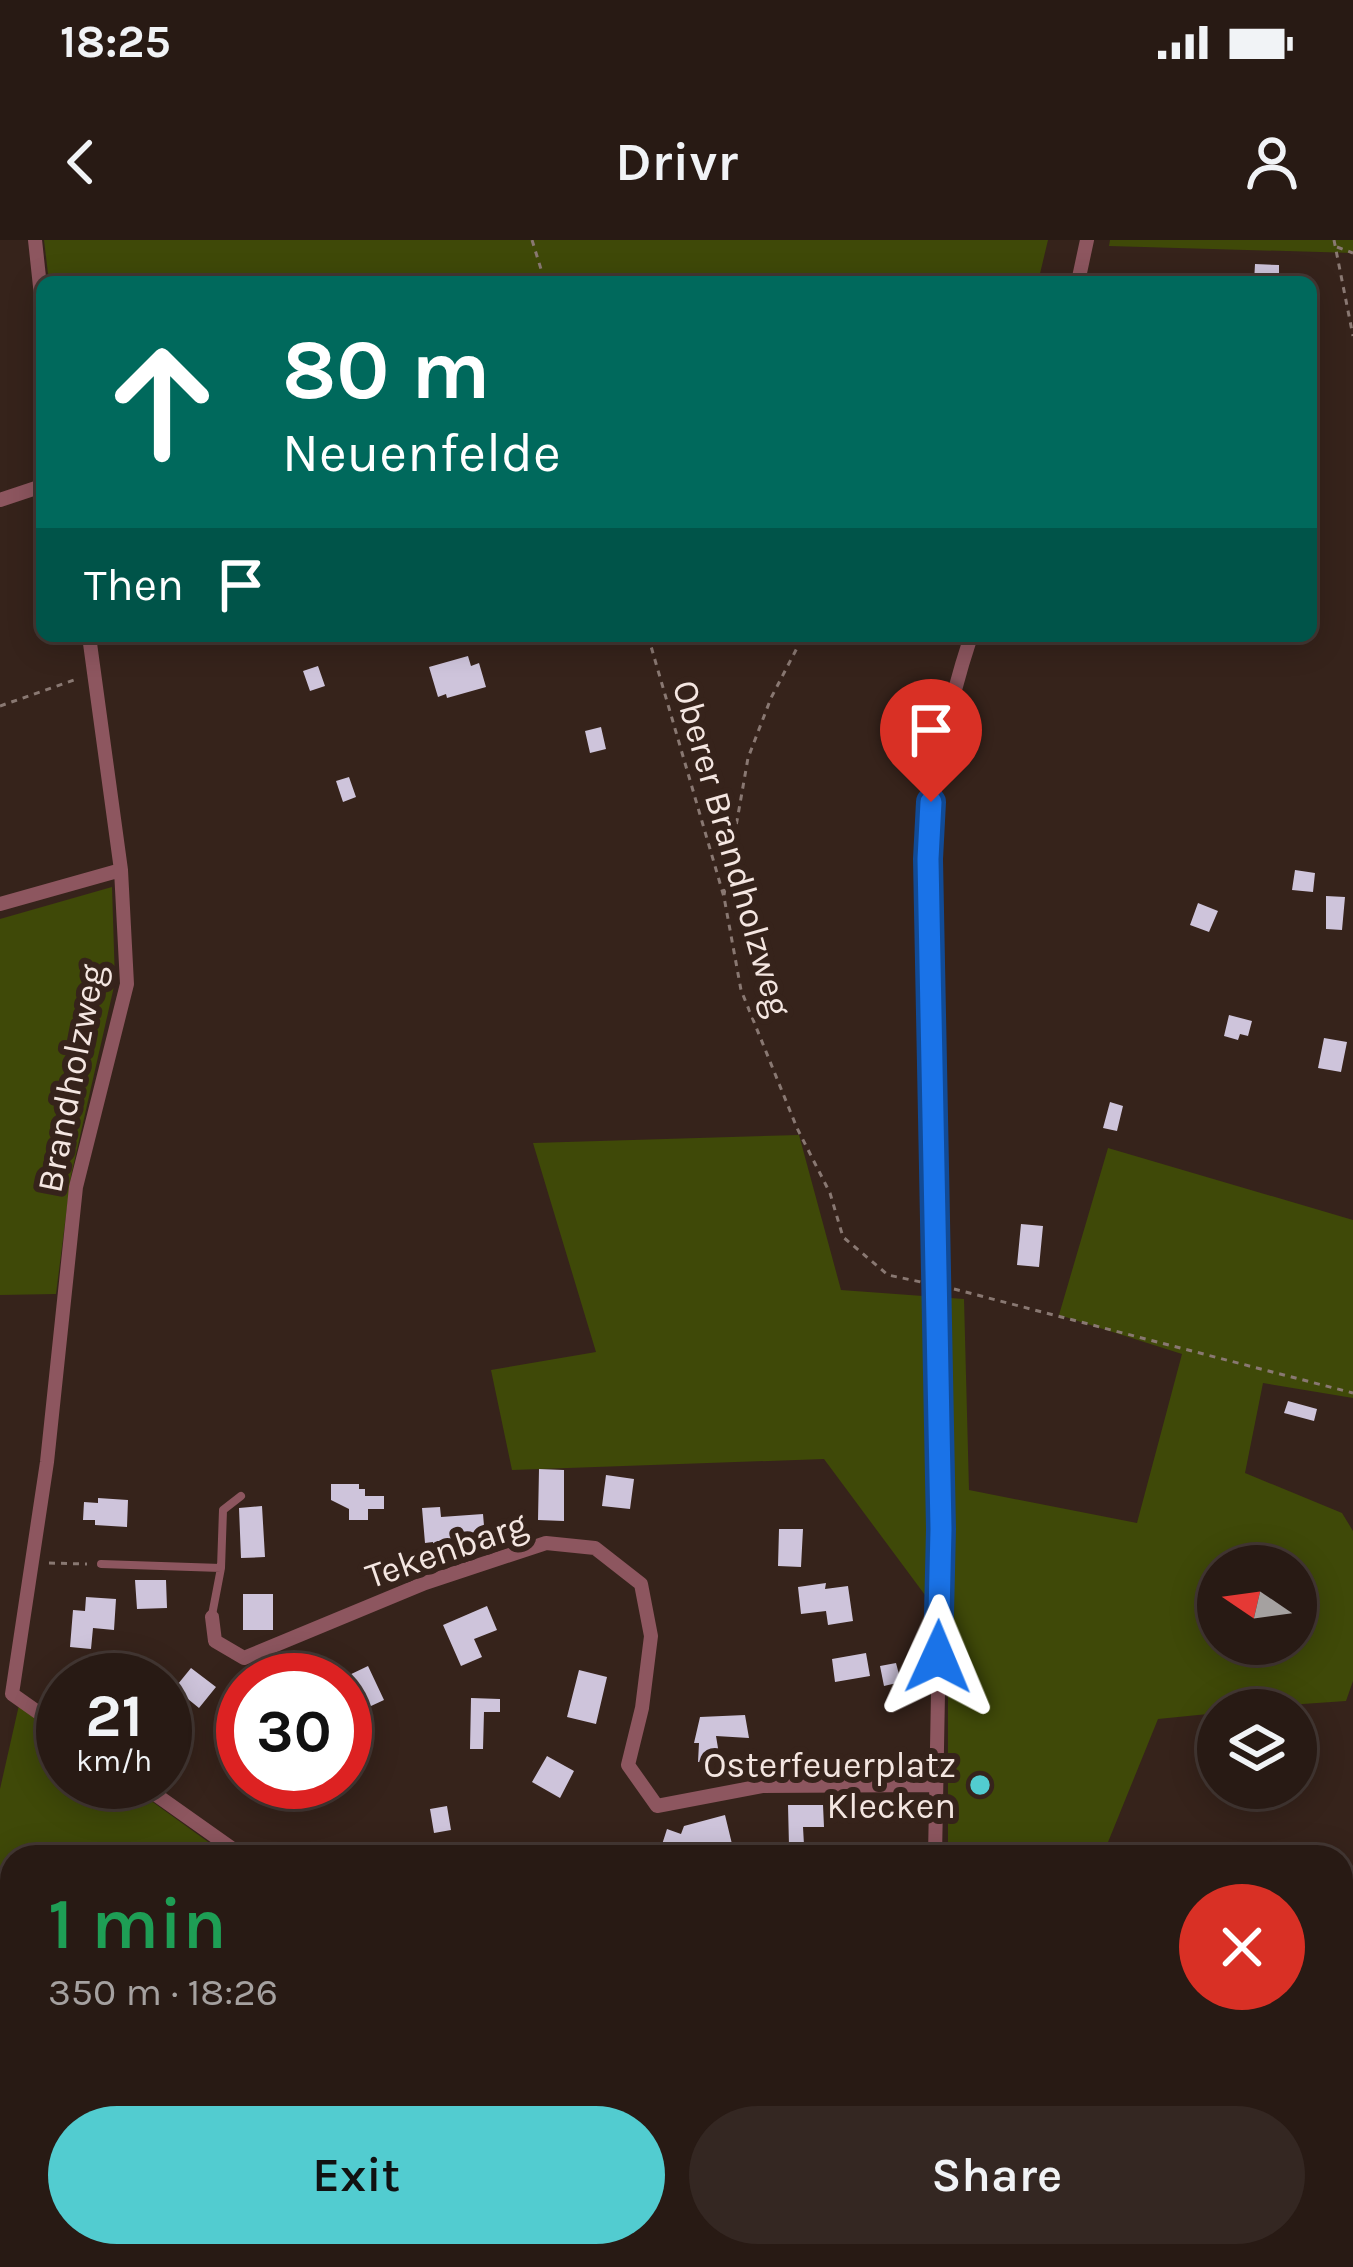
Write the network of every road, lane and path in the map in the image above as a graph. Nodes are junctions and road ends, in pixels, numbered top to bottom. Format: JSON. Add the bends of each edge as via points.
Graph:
{"nodes":[{"id":1,"x":35,"y":240,"type":"edge"},
{"id":2,"x":532,"y":240,"type":"edge"},
{"id":3,"x":1087,"y":240,"type":"edge"},
{"id":4,"x":1335,"y":243,"type":"edge"},
{"id":5,"x":1353,"y":253,"type":"edge"},
{"id":6,"x":39,"y":276,"type":"edge"},
{"id":7,"x":543,"y":276,"type":"edge"},
{"id":8,"x":1079,"y":276,"type":"edge"},
{"id":9,"x":1353,"y":336,"type":"edge"},
{"id":10,"x":36,"y":489,"type":"edge"},
{"id":11,"x":0,"y":500,"type":"edge"},
{"id":12,"x":90,"y":642,"type":"edge"},
{"id":13,"x":650,"y":642,"type":"edge"},
{"id":14,"x":969,"y":642,"type":"edge"},
{"id":15,"x":797,"y":648,"type":"dead end"},
{"id":16,"x":96,"y":673,"type":"junction"},
{"id":17,"x":0,"y":706,"type":"edge"},
{"id":18,"x":121,"y":870,"type":"junction"},
{"id":19,"x":724,"y":897,"type":"junction"},
{"id":20,"x":0,"y":904,"type":"edge"},
{"id":21,"x":937,"y":1285,"type":"junction"},
{"id":22,"x":1353,"y":1393,"type":"edge"},
{"id":23,"x":242,"y":1496,"type":"dead end"},
{"id":24,"x":32,"y":1562,"type":"junction"},
{"id":25,"x":101,"y":1564,"type":"joint"},
{"id":26,"x":221,"y":1568,"type":"junction"},
{"id":27,"x":212,"y":1616,"type":"joint"},
{"id":28,"x":36,"y":1711,"type":"edge"},
{"id":29,"x":934,"y":1786,"type":"junction"},
{"id":30,"x":176,"y":1809,"type":"edge"},
{"id":31,"x":227,"y":1845,"type":"edge"},
{"id":32,"x":935,"y":1845,"type":"edge"}],
"edges":[{"from":1,"to":6,"type":"street"},
{"from":2,"to":7,"type":"path"},
{"from":3,"to":8,"type":"street"},
{"from":4,"to":5,"type":"path"},
{"from":4,"to":9,"type":"path"},
{"from":10,"to":11,"type":"street"},
{"from":12,"to":16,"type":"street","name":"Brandholzweg"},
{"from":13,"to":19,"type":"path","name":"Oberer Brandholzweg"},
{"from":14,"to":21,"type":"street","via":[[946,714],[928,859]]},
{"from":15,"to":19,"type":"path","via":[[748,758]]},
{"from":16,"to":17,"type":"path"},
{"from":16,"to":18,"type":"street","name":"Brandholzweg"},
{"from":18,"to":20,"type":"street"},
{"from":18,"to":24,"type":"street","name":"Brandholzweg","via":[[127,984],[76,1187]]},
{"from":19,"to":21,"type":"path","name":"Oberer Brandholzweg","via":[[741,990],[843,1237],[888,1276]]},
{"from":21,"to":22,"type":"path","name":"Oberer Brandholzweg"},
{"from":21,"to":29,"type":"street"},
{"from":23,"to":26,"type":"lane","via":[[223,1510]]},
{"from":24,"to":25,"type":"path"},
{"from":24,"to":28,"type":"street","name":"Brandholzweg","via":[[12,1694]]},
{"from":25,"to":26,"type":"lane"},
{"from":26,"to":27,"type":"lane"},
{"from":27,"to":29,"type":"street","name":"Tekenbarg","via":[[215,1641],[244,1658],[546,1543],[595,1548],[641,1584],[651,1636],[628,1765],[657,1806],[762,1786]]},
{"from":29,"to":32,"type":"street"},
{"from":30,"to":31,"type":"street"}]}
